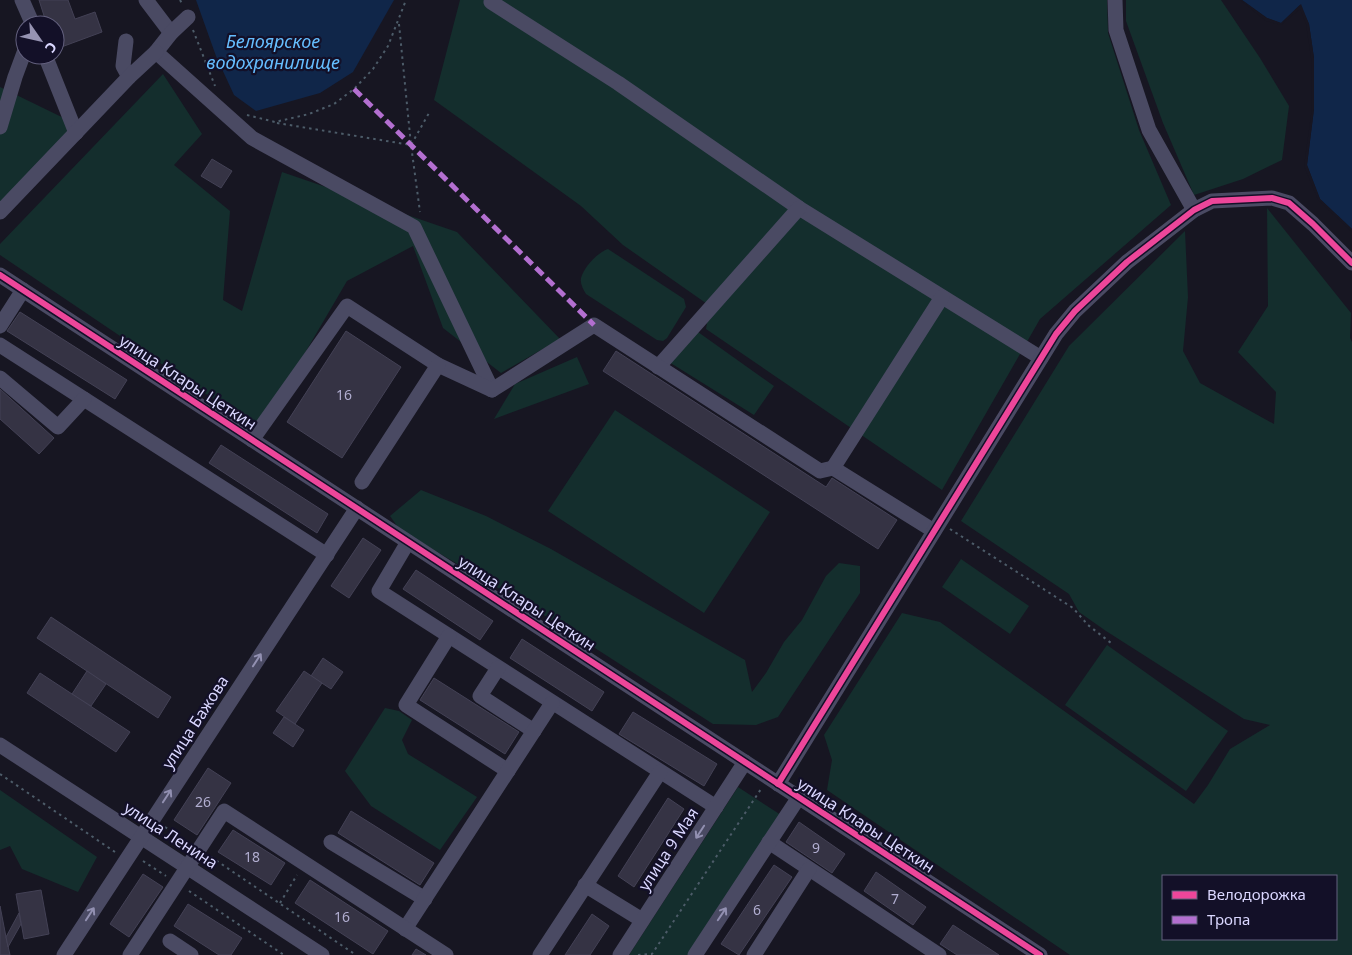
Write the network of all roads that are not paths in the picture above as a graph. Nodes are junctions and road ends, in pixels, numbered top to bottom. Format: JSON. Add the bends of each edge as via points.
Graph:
{"nodes":[{"id":1,"x":22,"y":0,"type":"edge"},
{"id":2,"x":146,"y":0,"type":"edge"},
{"id":3,"x":492,"y":0,"type":"edge"},
{"id":4,"x":1115,"y":0,"type":"edge"},
{"id":5,"x":28,"y":15,"type":"edge"},
{"id":6,"x":188,"y":17,"type":"road end"},
{"id":7,"x":171,"y":33,"type":"junction"},
{"id":8,"x":126,"y":41,"type":"dead end"},
{"id":9,"x":156,"y":52,"type":"junction"},
{"id":10,"x":20,"y":65,"type":"edge"},
{"id":11,"x":49,"y":65,"type":"edge"},
{"id":12,"x":129,"y":77,"type":"junction"},
{"id":13,"x":0,"y":127,"type":"edge"},
{"id":14,"x":76,"y":133,"type":"junction"},
{"id":15,"x":798,"y":208,"type":"junction"},
{"id":16,"x":1194,"y":210,"type":"junction"},
{"id":17,"x":0,"y":212,"type":"edge"},
{"id":18,"x":1352,"y":263,"type":"edge"},
{"id":19,"x":0,"y":275,"type":"edge"},
{"id":20,"x":23,"y":290,"type":"junction"},
{"id":21,"x":942,"y":297,"type":"junction"},
{"id":22,"x":0,"y":326,"type":"edge"},
{"id":23,"x":0,"y":345,"type":"edge"},
{"id":24,"x":1041,"y":358,"type":"junction"},
{"id":25,"x":438,"y":365,"type":"junction"},
{"id":26,"x":658,"y":366,"type":"junction"},
{"id":27,"x":0,"y":378,"type":"edge"},
{"id":28,"x":492,"y":390,"type":"junction"},
{"id":29,"x":84,"y":399,"type":"junction"},
{"id":30,"x":252,"y":440,"type":"junction"},
{"id":31,"x":833,"y":468,"type":"junction"},
{"id":32,"x":362,"y":482,"type":"dead end"},
{"id":33,"x":357,"y":508,"type":"junction"},
{"id":34,"x":937,"y":527,"type":"junction"},
{"id":35,"x":408,"y":542,"type":"junction"},
{"id":36,"x":327,"y":555,"type":"junction"},
{"id":37,"x":449,"y":636,"type":"junction"},
{"id":38,"x":498,"y":668,"type":"junction"},
{"id":39,"x":552,"y":703,"type":"junction"},
{"id":40,"x":534,"y":731,"type":"junction"},
{"id":41,"x":0,"y":745,"type":"edge"},
{"id":42,"x":745,"y":762,"type":"junction"},
{"id":43,"x":508,"y":771,"type":"junction"},
{"id":44,"x":660,"y":772,"type":"junction"},
{"id":45,"x":778,"y":784,"type":"junction"},
{"id":46,"x":799,"y":797,"type":"junction"},
{"id":47,"x":716,"y":807,"type":"junction"},
{"id":48,"x":141,"y":837,"type":"junction"},
{"id":49,"x":331,"y":842,"type":"dead end"},
{"id":50,"x":769,"y":842,"type":"junction"},
{"id":51,"x":188,"y":868,"type":"junction"},
{"id":52,"x":809,"y":869,"type":"junction"},
{"id":53,"x":585,"y":885,"type":"junction"},
{"id":54,"x":424,"y":899,"type":"junction"},
{"id":55,"x":642,"y":920,"type":"junction"},
{"id":56,"x":405,"y":929,"type":"junction"},
{"id":57,"x":170,"y":941,"type":"dead end"},
{"id":58,"x":64,"y":955,"type":"edge"},
{"id":59,"x":130,"y":955,"type":"edge"},
{"id":60,"x":191,"y":955,"type":"edge"},
{"id":61,"x":322,"y":955,"type":"edge"},
{"id":62,"x":446,"y":955,"type":"edge"},
{"id":63,"x":540,"y":955,"type":"edge"},
{"id":64,"x":620,"y":955,"type":"edge"},
{"id":65,"x":695,"y":955,"type":"edge"},
{"id":66,"x":754,"y":955,"type":"edge"},
{"id":67,"x":939,"y":955,"type":"edge"},
{"id":68,"x":1040,"y":955,"type":"edge"}],
"edges":[{"from":1,"to":5,"type":"street"},
{"from":2,"to":7,"type":"street"},
{"from":3,"to":15,"type":"street"},
{"from":4,"to":16,"type":"street","via":[[1116,30],[1149,130]]},
{"from":6,"to":7,"type":"street"},
{"from":7,"to":9,"type":"street"},
{"from":8,"to":12,"type":"street","via":[[124,66]]},
{"from":9,"to":12,"type":"street"},
{"from":9,"to":28,"type":"street","via":[[252,138],[414,227]]},
{"from":10,"to":13,"type":"street"},
{"from":11,"to":14,"type":"street"},
{"from":12,"to":14,"type":"street"},
{"from":14,"to":17,"type":"street"},
{"from":15,"to":21,"type":"street"},
{"from":15,"to":26,"type":"street"},
{"from":16,"to":18,"type":"street","via":[[1212,201],[1272,198],[1289,203]]},
{"from":16,"to":24,"type":"street","via":[[1126,262],[1074,311]]},
{"from":19,"to":20,"type":"street","name":"улица Клары Цеткин"},
{"from":20,"to":22,"type":"street"},
{"from":20,"to":30,"type":"street","name":"улица Клары Цеткин"},
{"from":21,"to":24,"type":"street"},
{"from":21,"to":31,"type":"street"},
{"from":23,"to":29,"type":"street"},
{"from":24,"to":34,"type":"street"},
{"from":25,"to":28,"type":"street"},
{"from":25,"to":30,"type":"street","via":[[347,306]]},
{"from":25,"to":32,"type":"street"},
{"from":26,"to":28,"type":"street","via":[[594,325]]},
{"from":26,"to":31,"type":"street","via":[[820,471]]},
{"from":27,"to":29,"type":"street","via":[[58,427]]},
{"from":29,"to":36,"type":"street"},
{"from":30,"to":33,"type":"street","name":"улица Клары Цеткин"},
{"from":31,"to":34,"type":"street"},
{"from":33,"to":35,"type":"street","name":"улица Клары Цеткин"},
{"from":33,"to":36,"type":"street","name":"улица Бажова"},
{"from":34,"to":45,"type":"street"},
{"from":35,"to":37,"type":"street","via":[[378,591]]},
{"from":35,"to":42,"type":"street","name":"улица Клары Цеткин"},
{"from":48,"to":36,"type":"street","name":"улица Бажова","one_way":true},
{"from":37,"to":38,"type":"street"},
{"from":37,"to":43,"type":"street","via":[[406,706]]},
{"from":38,"to":39,"type":"street"},
{"from":38,"to":40,"type":"street","via":[[480,696]]},
{"from":39,"to":40,"type":"street"},
{"from":39,"to":44,"type":"street"},
{"from":40,"to":43,"type":"street"},
{"from":41,"to":48,"type":"street","name":"улица Ленина"},
{"from":42,"to":45,"type":"street","name":"улица Клары Цеткин"},
{"from":42,"to":47,"type":"street","name":"улица 9 Мая"},
{"from":43,"to":54,"type":"street"},
{"from":44,"to":47,"type":"street"},
{"from":44,"to":53,"type":"street"},
{"from":45,"to":46,"type":"street","name":"улица Клары Цеткин"},
{"from":46,"to":50,"type":"street"},
{"from":46,"to":68,"type":"street","name":"улица Клары Цеткин"},
{"from":47,"to":55,"type":"street","name":"улица 9 Мая","one_way":true},
{"from":48,"to":51,"type":"street","name":"улица Ленина"},
{"from":58,"to":48,"type":"street","name":"улица Бажова","one_way":true},
{"from":49,"to":54,"type":"street"},
{"from":50,"to":52,"type":"street"},
{"from":65,"to":50,"type":"street","one_way":true},
{"from":51,"to":56,"type":"street","via":[[224,812]]},
{"from":51,"to":59,"type":"street"},
{"from":51,"to":61,"type":"street","name":"улица Ленина"},
{"from":52,"to":66,"type":"street"},
{"from":52,"to":67,"type":"street"},
{"from":53,"to":55,"type":"street"},
{"from":53,"to":63,"type":"street"},
{"from":54,"to":56,"type":"street"},
{"from":55,"to":64,"type":"street","name":"улица 9 Мая"},
{"from":56,"to":62,"type":"street"},
{"from":57,"to":60,"type":"street"}]}
